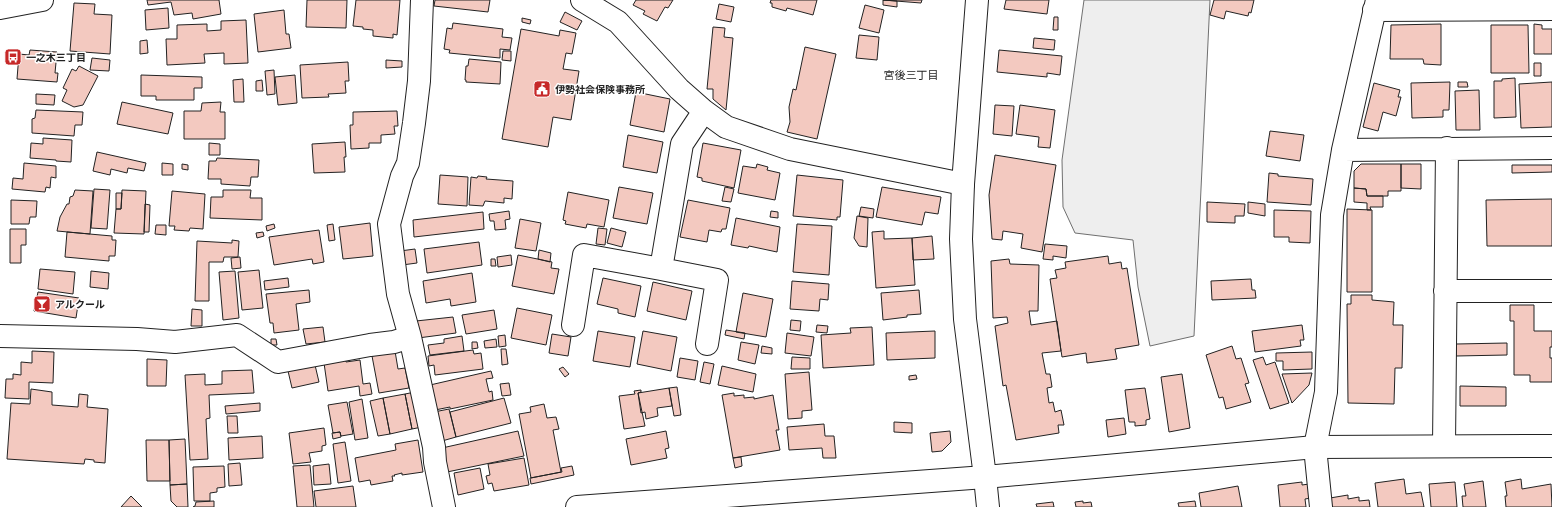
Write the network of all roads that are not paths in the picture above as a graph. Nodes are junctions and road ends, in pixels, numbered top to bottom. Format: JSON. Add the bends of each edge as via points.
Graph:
{"nodes":[{"id":1,"x":42,"y":0,"type":"edge"},
{"id":2,"x":422,"y":0,"type":"edge"},
{"id":3,"x":582,"y":0,"type":"edge"},
{"id":4,"x":977,"y":0,"type":"edge"},
{"id":5,"x":1375,"y":5,"type":"edge"},
{"id":6,"x":0,"y":8,"type":"edge"},
{"id":7,"x":1552,"y":9,"type":"edge"},
{"id":8,"x":704,"y":111,"type":"junction"},
{"id":9,"x":1447,"y":148,"type":"junction"},
{"id":10,"x":1552,"y":148,"type":"edge"},
{"id":11,"x":1343,"y":150,"type":"junction"},
{"id":12,"x":963,"y":184,"type":"junction"},
{"id":13,"x":661,"y":269,"type":"junction"},
{"id":14,"x":1445,"y":291,"type":"junction"},
{"id":15,"x":1552,"y":291,"type":"edge"},
{"id":16,"x":573,"y":325,"type":"dead end"},
{"id":17,"x":0,"y":336,"type":"edge"},
{"id":18,"x":410,"y":337,"type":"junction"},
{"id":19,"x":707,"y":344,"type":"dead end"},
{"id":20,"x":1444,"y":446,"type":"junction"},
{"id":21,"x":1552,"y":446,"type":"edge"},
{"id":22,"x":1315,"y":448,"type":"junction"},
{"id":23,"x":985,"y":477,"type":"junction"},
{"id":24,"x":621,"y":506,"type":"edge"},
{"id":25,"x":444,"y":507,"type":"edge"},
{"id":26,"x":577,"y":507,"type":"edge"},
{"id":27,"x":988,"y":507,"type":"edge"},
{"id":28,"x":1321,"y":507,"type":"edge"}],
"edges":[{"from":1,"to":6,"type":"street"},
{"from":2,"to":18,"type":"street","via":[[419,81],[414,123],[408,163],[389,224],[398,294]]},
{"from":3,"to":8,"type":"street","via":[[618,22],[679,89]]},
{"from":4,"to":12,"type":"street"},
{"from":5,"to":7,"type":"street"},
{"from":5,"to":11,"type":"street"},
{"from":8,"to":12,"type":"street","via":[[726,127],[790,149]]},
{"from":8,"to":13,"type":"street","via":[[682,144]]},
{"from":9,"to":10,"type":"street"},
{"from":9,"to":11,"type":"street"},
{"from":9,"to":14,"type":"street"},
{"from":11,"to":22,"type":"street","via":[[1332,215],[1326,392]]},
{"from":12,"to":23,"type":"street","via":[[961,239],[965,319]]},
{"from":13,"to":16,"type":"street","via":[[584,255]]},
{"from":13,"to":19,"type":"street","via":[[717,280]]},
{"from":14,"to":15,"type":"street"},
{"from":14,"to":20,"type":"street"},
{"from":17,"to":18,"type":"street","via":[[175,342],[237,336],[278,362]]},
{"from":18,"to":25,"type":"street"},
{"from":20,"to":21,"type":"street"},
{"from":20,"to":22,"type":"street"},
{"from":22,"to":23,"type":"street"},
{"from":22,"to":28,"type":"street"},
{"from":23,"to":24,"type":"street"},
{"from":23,"to":27,"type":"street"},
{"from":24,"to":26,"type":"street"}]}
